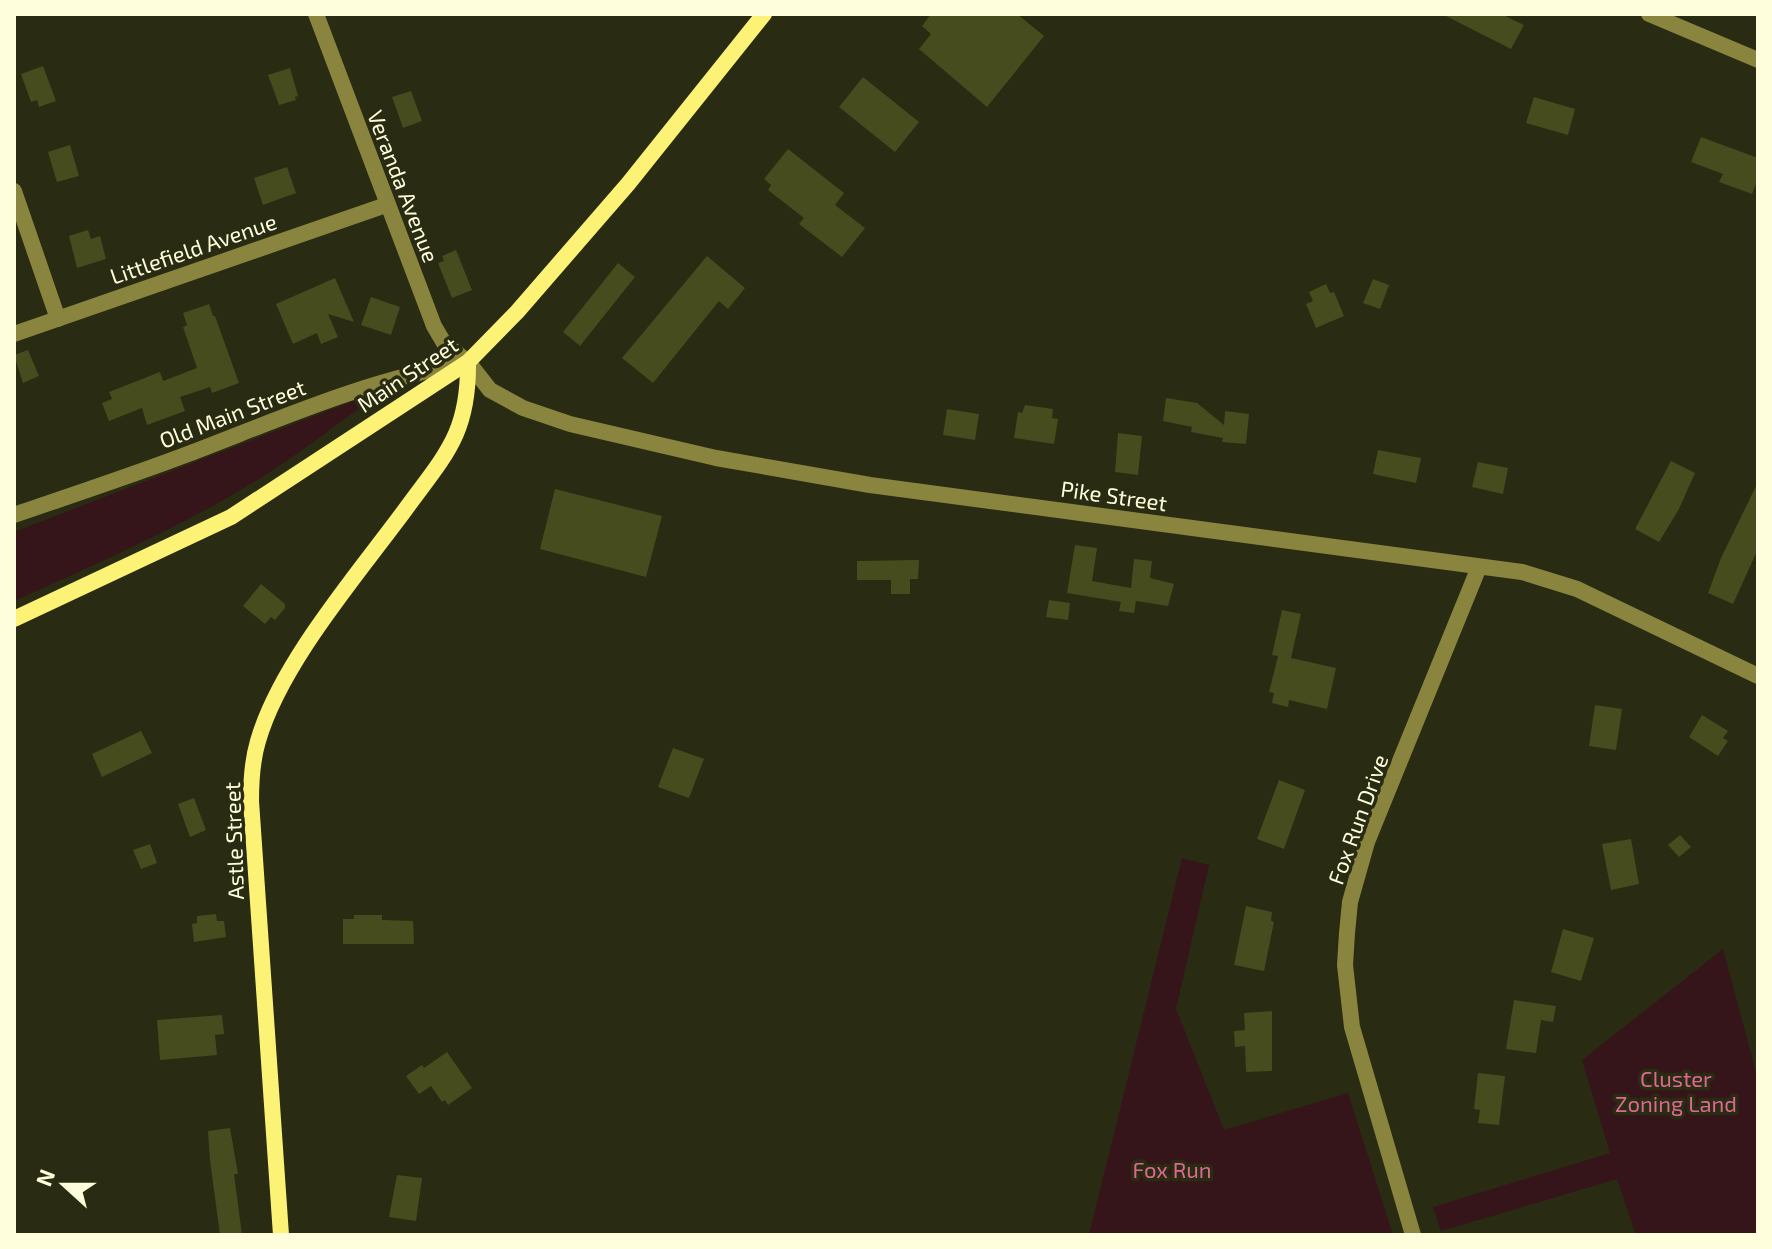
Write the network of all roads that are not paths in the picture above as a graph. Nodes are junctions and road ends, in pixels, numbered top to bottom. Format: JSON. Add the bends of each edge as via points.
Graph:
{"nodes":[{"id":1,"x":316,"y":14,"type":"edge"},
{"id":2,"x":764,"y":14,"type":"edge"},
{"id":3,"x":1649,"y":14,"type":"edge"},
{"id":4,"x":1758,"y":60,"type":"edge"},
{"id":5,"x":14,"y":191,"type":"edge"},
{"id":6,"x":386,"y":205,"type":"junction"},
{"id":7,"x":58,"y":319,"type":"junction"},
{"id":8,"x":14,"y":334,"type":"edge"},
{"id":9,"x":468,"y":362,"type":"junction"},
{"id":10,"x":14,"y":515,"type":"edge"},
{"id":11,"x":1479,"y":567,"type":"junction"},
{"id":12,"x":14,"y":619,"type":"edge"},
{"id":13,"x":1758,"y":676,"type":"edge"},
{"id":14,"x":281,"y":1235,"type":"edge"},
{"id":15,"x":1413,"y":1235,"type":"edge"}],
"edges":[{"from":1,"to":6,"type":"street","name":"Veranda Avenue"},
{"from":2,"to":9,"type":"main road","name":"Main Street","via":[[628,184]]},
{"from":3,"to":4,"type":"street"},
{"from":5,"to":7,"type":"street"},
{"from":6,"to":7,"type":"street","name":"Littlefield Avenue"},
{"from":6,"to":9,"type":"street","name":"Veranda Avenue","via":[[434,326],[444,343]]},
{"from":7,"to":8,"type":"street","name":"Littlefield Avenue"},
{"from":9,"to":10,"type":"street","name":"Old Main Street","via":[[361,388]]},
{"from":9,"to":11,"type":"street","name":"Pike Street","via":[[497,394],[548,417],[753,466]]},
{"from":9,"to":12,"type":"main road","name":"Main Street","via":[[231,517]]},
{"from":9,"to":14,"type":"main road","name":"Astle Street","via":[[469,394],[454,442],[303,651],[272,703],[254,755],[251,801]]},
{"from":11,"to":13,"type":"street","name":"Pike Street","via":[[1522,572],[1577,589]]},
{"from":11,"to":15,"type":"street","name":"Fox Run Drive","via":[[1367,842],[1350,902],[1345,965],[1352,1027]]}]}
